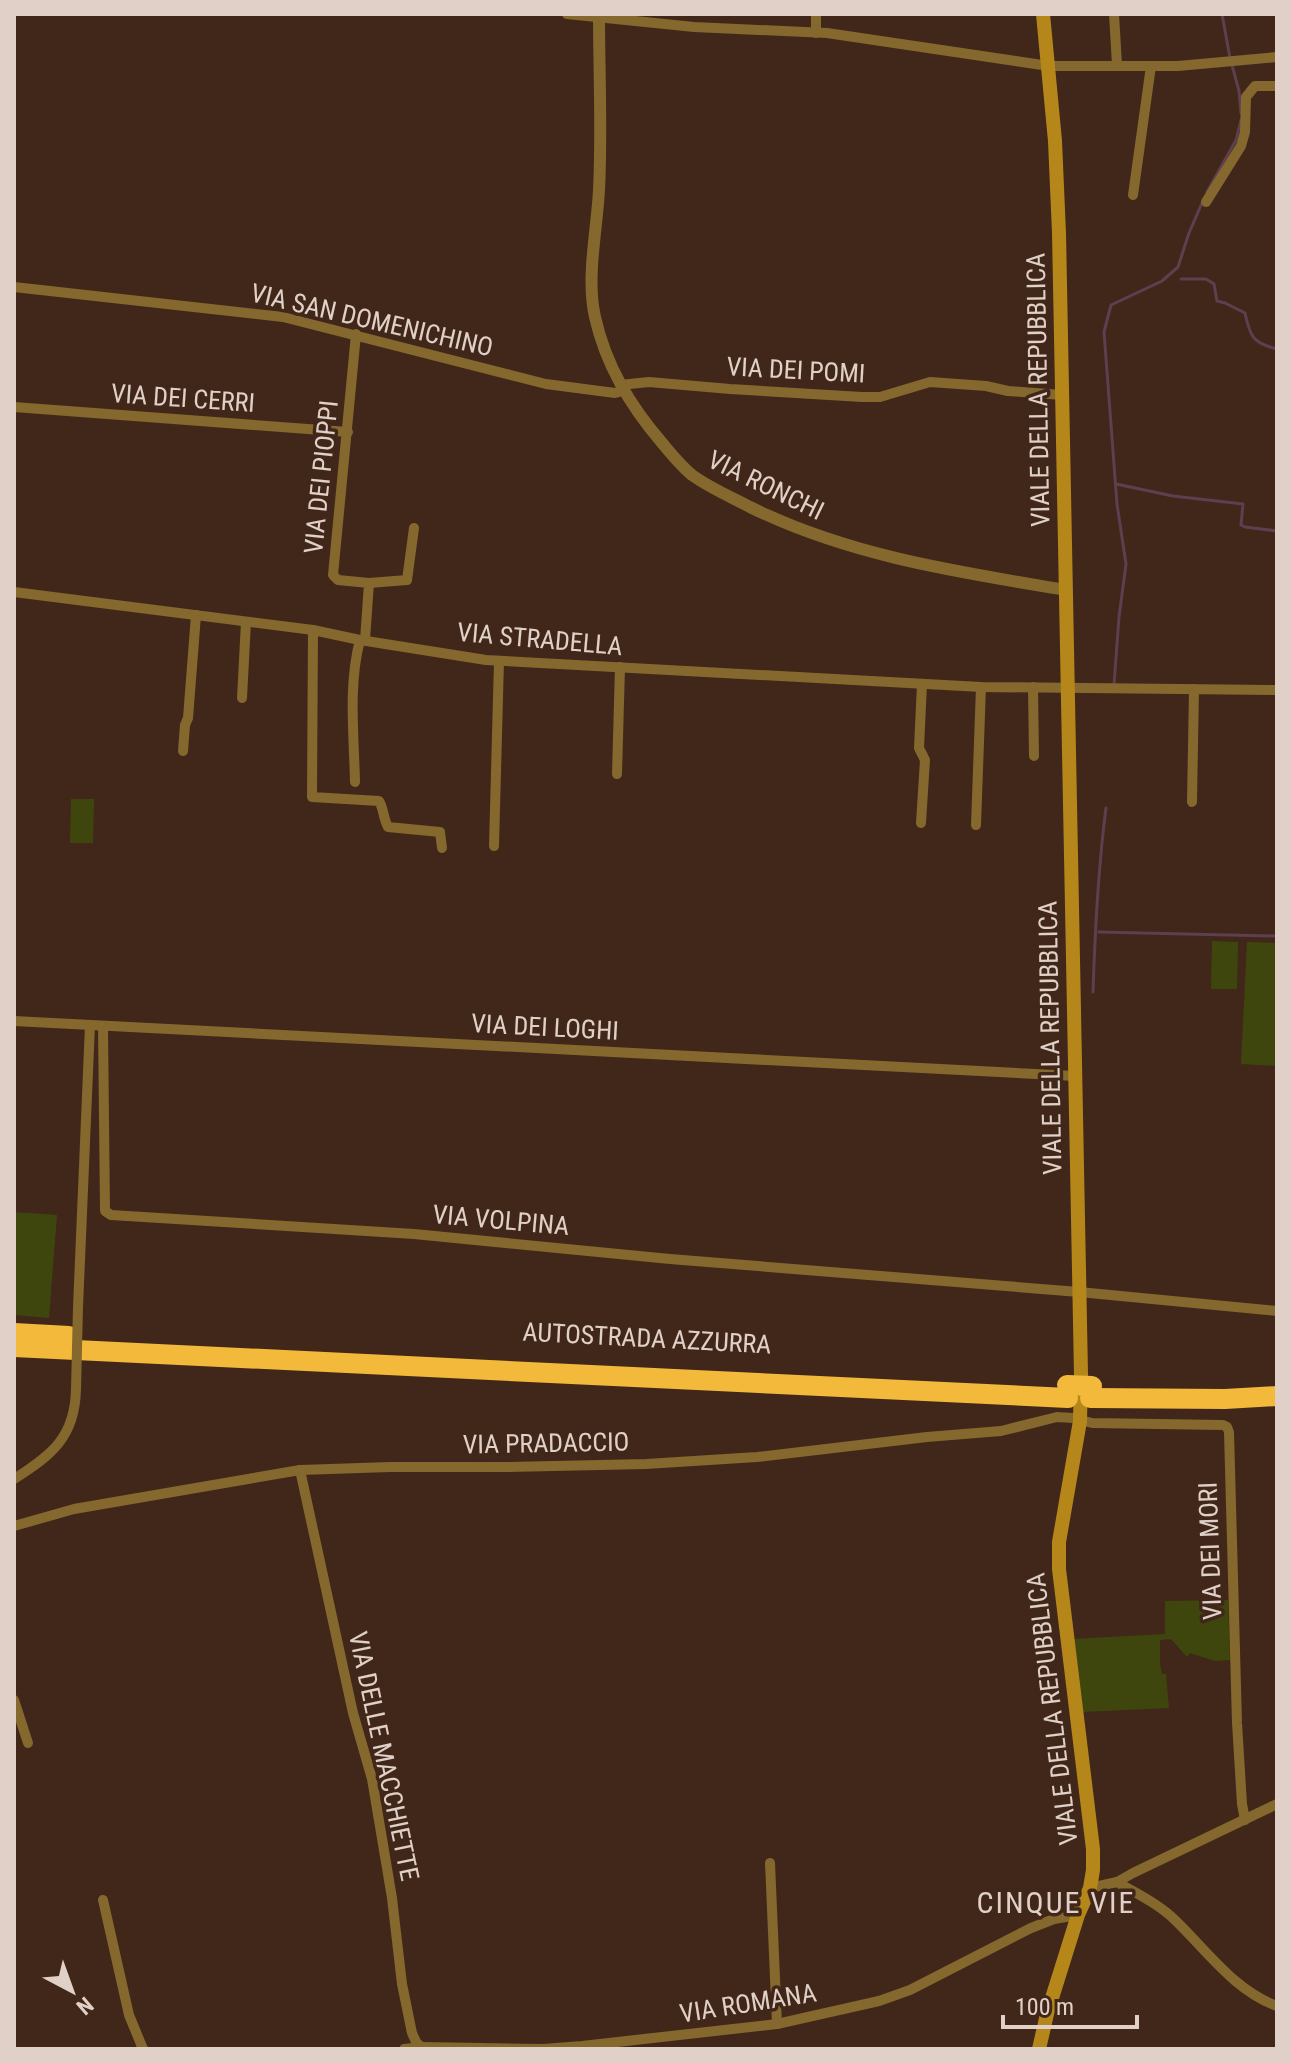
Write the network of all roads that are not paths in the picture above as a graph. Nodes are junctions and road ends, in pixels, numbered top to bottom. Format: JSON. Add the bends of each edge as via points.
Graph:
{"nodes":[{"id":1,"x":567,"y":14,"type":"edge"},
{"id":2,"x":816,"y":14,"type":"edge"},
{"id":3,"x":1043,"y":14,"type":"edge"},
{"id":4,"x":1114,"y":14,"type":"edge"},
{"id":5,"x":599,"y":16,"type":"edge"},
{"id":6,"x":816,"y":33,"type":"junction"},
{"id":7,"x":1277,"y":57,"type":"edge"},
{"id":8,"x":1117,"y":65,"type":"junction"},
{"id":9,"x":1049,"y":66,"type":"junction"},
{"id":10,"x":1151,"y":66,"type":"junction"},
{"id":11,"x":1277,"y":86,"type":"edge"},
{"id":12,"x":1133,"y":195,"type":"dead end"},
{"id":13,"x":1206,"y":202,"type":"dead end"},
{"id":14,"x":14,"y":287,"type":"edge"},
{"id":15,"x":356,"y":334,"type":"junction"},
{"id":16,"x":622,"y":388,"type":"junction"},
{"id":17,"x":1062,"y":395,"type":"junction"},
{"id":18,"x":14,"y":407,"type":"edge"},
{"id":19,"x":348,"y":432,"type":"junction"},
{"id":20,"x":414,"y":528,"type":"dead end"},
{"id":21,"x":369,"y":583,"type":"junction"},
{"id":22,"x":1066,"y":590,"type":"junction"},
{"id":23,"x":14,"y":592,"type":"edge"},
{"id":24,"x":196,"y":615,"type":"junction"},
{"id":25,"x":246,"y":622,"type":"junction"},
{"id":26,"x":313,"y":630,"type":"junction"},
{"id":27,"x":362,"y":640,"type":"junction"},
{"id":28,"x":499,"y":661,"type":"junction"},
{"id":29,"x":620,"y":667,"type":"junction"},
{"id":30,"x":922,"y":684,"type":"junction"},
{"id":31,"x":982,"y":687,"type":"junction"},
{"id":32,"x":1033,"y":687,"type":"junction"},
{"id":33,"x":1068,"y":689,"type":"junction"},
{"id":34,"x":1194,"y":689,"type":"junction"},
{"id":35,"x":1277,"y":690,"type":"edge"},
{"id":36,"x":242,"y":698,"type":"dead end"},
{"id":37,"x":992,"y":745,"type":"dead end"},
{"id":38,"x":183,"y":751,"type":"dead end"},
{"id":39,"x":1034,"y":756,"type":"dead end"},
{"id":40,"x":617,"y":774,"type":"dead end"},
{"id":41,"x":355,"y":782,"type":"dead end"},
{"id":42,"x":1192,"y":802,"type":"dead end"},
{"id":43,"x":921,"y":823,"type":"dead end"},
{"id":44,"x":976,"y":825,"type":"dead end"},
{"id":45,"x":494,"y":846,"type":"dead end"},
{"id":46,"x":442,"y":848,"type":"dead end"},
{"id":47,"x":14,"y":1021,"type":"edge"},
{"id":48,"x":90,"y":1025,"type":"junction"},
{"id":49,"x":103,"y":1026,"type":"junction"},
{"id":50,"x":1075,"y":1076,"type":"junction"},
{"id":51,"x":1079,"y":1292,"type":"junction"},
{"id":52,"x":1277,"y":1311,"type":"edge"},
{"id":53,"x":14,"y":1333,"type":"edge"},
{"id":54,"x":14,"y":1347,"type":"edge"},
{"id":55,"x":1277,"y":1383,"type":"edge"},
{"id":56,"x":1068,"y":1392,"type":"junction"},
{"id":57,"x":1091,"y":1392,"type":"junction"},
{"id":58,"x":1277,"y":1396,"type":"edge"},
{"id":59,"x":1080,"y":1421,"type":"junction"},
{"id":60,"x":300,"y":1470,"type":"junction"},
{"id":61,"x":14,"y":1479,"type":"edge"},
{"id":62,"x":14,"y":1526,"type":"edge"},
{"id":63,"x":14,"y":1700,"type":"edge"},
{"id":64,"x":28,"y":1743,"type":"dead end"},
{"id":65,"x":1277,"y":1804,"type":"edge"},
{"id":66,"x":1245,"y":1820,"type":"junction"},
{"id":67,"x":770,"y":1863,"type":"dead end"},
{"id":68,"x":1117,"y":1882,"type":"junction"},
{"id":69,"x":1090,"y":1888,"type":"junction"},
{"id":70,"x":103,"y":1900,"type":"dead end"},
{"id":71,"x":1078,"y":1915,"type":"junction"},
{"id":72,"x":1277,"y":2006,"type":"edge"},
{"id":73,"x":777,"y":2024,"type":"junction"},
{"id":74,"x":423,"y":2048,"type":"edge"},
{"id":75,"x":143,"y":2049,"type":"edge"},
{"id":76,"x":404,"y":2049,"type":"edge"},
{"id":77,"x":1039,"y":2049,"type":"edge"}],
"edges":[{"from":1,"to":5,"type":"street"},
{"from":2,"to":6,"type":"street"},
{"from":3,"to":9,"type":"main road","name":"VIALE DELLA REPUBBLICA"},
{"from":4,"to":8,"type":"street"},
{"from":5,"to":6,"type":"street"},
{"from":5,"to":16,"type":"street","name":"VIA RONCHI","via":[[599,191],[592,291],[595,317]]},
{"from":6,"to":9,"type":"street"},
{"from":7,"to":10,"type":"street"},
{"from":8,"to":9,"type":"street"},
{"from":8,"to":10,"type":"street"},
{"from":9,"to":17,"type":"main road","name":"VIALE DELLA REPUBBLICA"},
{"from":10,"to":12,"type":"street"},
{"from":11,"to":13,"type":"street","via":[[1255,86],[1246,97],[1241,146]]},
{"from":14,"to":15,"type":"street","name":"VIA SAN DOMENICHINO","via":[[262,314]]},
{"from":15,"to":16,"type":"street","name":"VIA SAN DOMENICHINO","via":[[546,384],[615,393]]},
{"from":15,"to":19,"type":"street","name":"VIA DEI PIOPPI"},
{"from":16,"to":17,"type":"street","name":"VIA DEI POMI","via":[[649,382],[880,397],[930,382]]},
{"from":16,"to":22,"type":"street","name":"VIA RONCHI","via":[[641,419],[691,474],[781,522],[871,552]]},
{"from":17,"to":22,"type":"main road","name":"VIALE DELLA REPUBBLICA"},
{"from":18,"to":19,"type":"street","name":"VIA DEI CERRI"},
{"from":19,"to":21,"type":"street","name":"VIA DEI PIOPPI","via":[[333,577]]},
{"from":20,"to":21,"type":"street","via":[[407,580]]},
{"from":21,"to":27,"type":"street"},
{"from":22,"to":33,"type":"main road","name":"VIALE DELLA REPUBBLICA"},
{"from":23,"to":24,"type":"street","name":"VIA STRADELLA"},
{"from":24,"to":25,"type":"street","name":"VIA STRADELLA"},
{"from":24,"to":38,"type":"street"},
{"from":25,"to":26,"type":"street","name":"VIA STRADELLA"},
{"from":25,"to":36,"type":"street"},
{"from":26,"to":27,"type":"street","name":"VIA STRADELLA"},
{"from":26,"to":46,"type":"street","via":[[312,797],[379,801],[388,827],[440,832]]},
{"from":27,"to":28,"type":"street","name":"VIA STRADELLA"},
{"from":27,"to":41,"type":"street","via":[[353,693]]},
{"from":28,"to":29,"type":"street","name":"VIA STRADELLA"},
{"from":28,"to":45,"type":"street"},
{"from":29,"to":30,"type":"street","name":"VIA STRADELLA"},
{"from":29,"to":40,"type":"street"},
{"from":30,"to":31,"type":"street","name":"VIA STRADELLA"},
{"from":30,"to":43,"type":"street"},
{"from":31,"to":32,"type":"street","name":"VIA STRADELLA"},
{"from":31,"to":37,"type":"street","via":[[983,744]]},
{"from":31,"to":44,"type":"street"},
{"from":32,"to":33,"type":"street","name":"VIA STRADELLA"},
{"from":32,"to":39,"type":"street"},
{"from":33,"to":34,"type":"street","name":"VIA STRADELLA"},
{"from":33,"to":50,"type":"main road","name":"VIALE DELLA REPUBBLICA"},
{"from":34,"to":35,"type":"street","name":"VIA STRADELLA"},
{"from":34,"to":42,"type":"street"},
{"from":47,"to":48,"type":"street","name":"VIA DEI LOGHI"},
{"from":48,"to":49,"type":"street","name":"VIA DEI LOGHI"},
{"from":48,"to":61,"type":"street","bridge":true,"via":[[76,1407],[57,1446]]},
{"from":49,"to":50,"type":"street","name":"VIA DEI LOGHI"},
{"from":49,"to":51,"type":"street","name":"VIA VOLPINA","via":[[105,1211],[111,1215],[414,1234]]},
{"from":50,"to":51,"type":"main road","name":"VIALE DELLA REPUBBLICA"},
{"from":51,"to":52,"type":"street"},
{"from":51,"to":59,"type":"main road","name":"VIALE DELLA REPUBBLICA"},
{"from":53,"to":56,"type":"highway","name":"AUTOSTRADA AZZURRA"},
{"from":54,"to":56,"type":"highway","name":"AUTOSTRADA AZZURRA"},
{"from":55,"to":57,"type":"highway","name":"AUTOSTRADA AZZURRA"},
{"from":56,"to":57,"type":"highway","name":"AUTOSTRADA AZZURRA"},
{"from":57,"to":58,"type":"highway","name":"AUTOSTRADA AZZURRA","via":[[1225,1399]]},
{"from":59,"to":60,"type":"street","name":"VIA PRADACCIO","via":[[1057,1417],[1001,1431],[646,1464]]},
{"from":59,"to":66,"type":"street","name":"VIA DEI MORI","via":[[1223,1425],[1229,1432]]},
{"from":59,"to":69,"type":"main road","name":"VIALE DELLA REPUBBLICA","via":[[1059,1569],[1093,1849]]},
{"from":60,"to":62,"type":"street","name":"VIA PRADACCIO","via":[[74,1509]]},
{"from":60,"to":74,"type":"street","name":"VIA DELLE MACCHIETTE","via":[[372,1779],[412,2033]]},
{"from":63,"to":64,"type":"street"},
{"from":65,"to":66,"type":"street"},
{"from":66,"to":68,"type":"street"},
{"from":67,"to":73,"type":"street"},
{"from":68,"to":69,"type":"street"},
{"from":68,"to":72,"type":"street","via":[[1174,1919],[1221,1968]]},
{"from":69,"to":71,"type":"main road","name":"VIALE DELLA REPUBBLICA"},
{"from":70,"to":75,"type":"street","via":[[129,2015]]},
{"from":71,"to":73,"type":"street","name":"VIA ROMANA","via":[[1031,1928],[910,1990]]},
{"from":71,"to":77,"type":"main road","name":"VIALE DELLA REPUBBLICA"},
{"from":73,"to":74,"type":"street","name":"VIA ROMANA","via":[[543,2049]]},
{"from":74,"to":76,"type":"street","name":"VIA ROMANA"}]}
